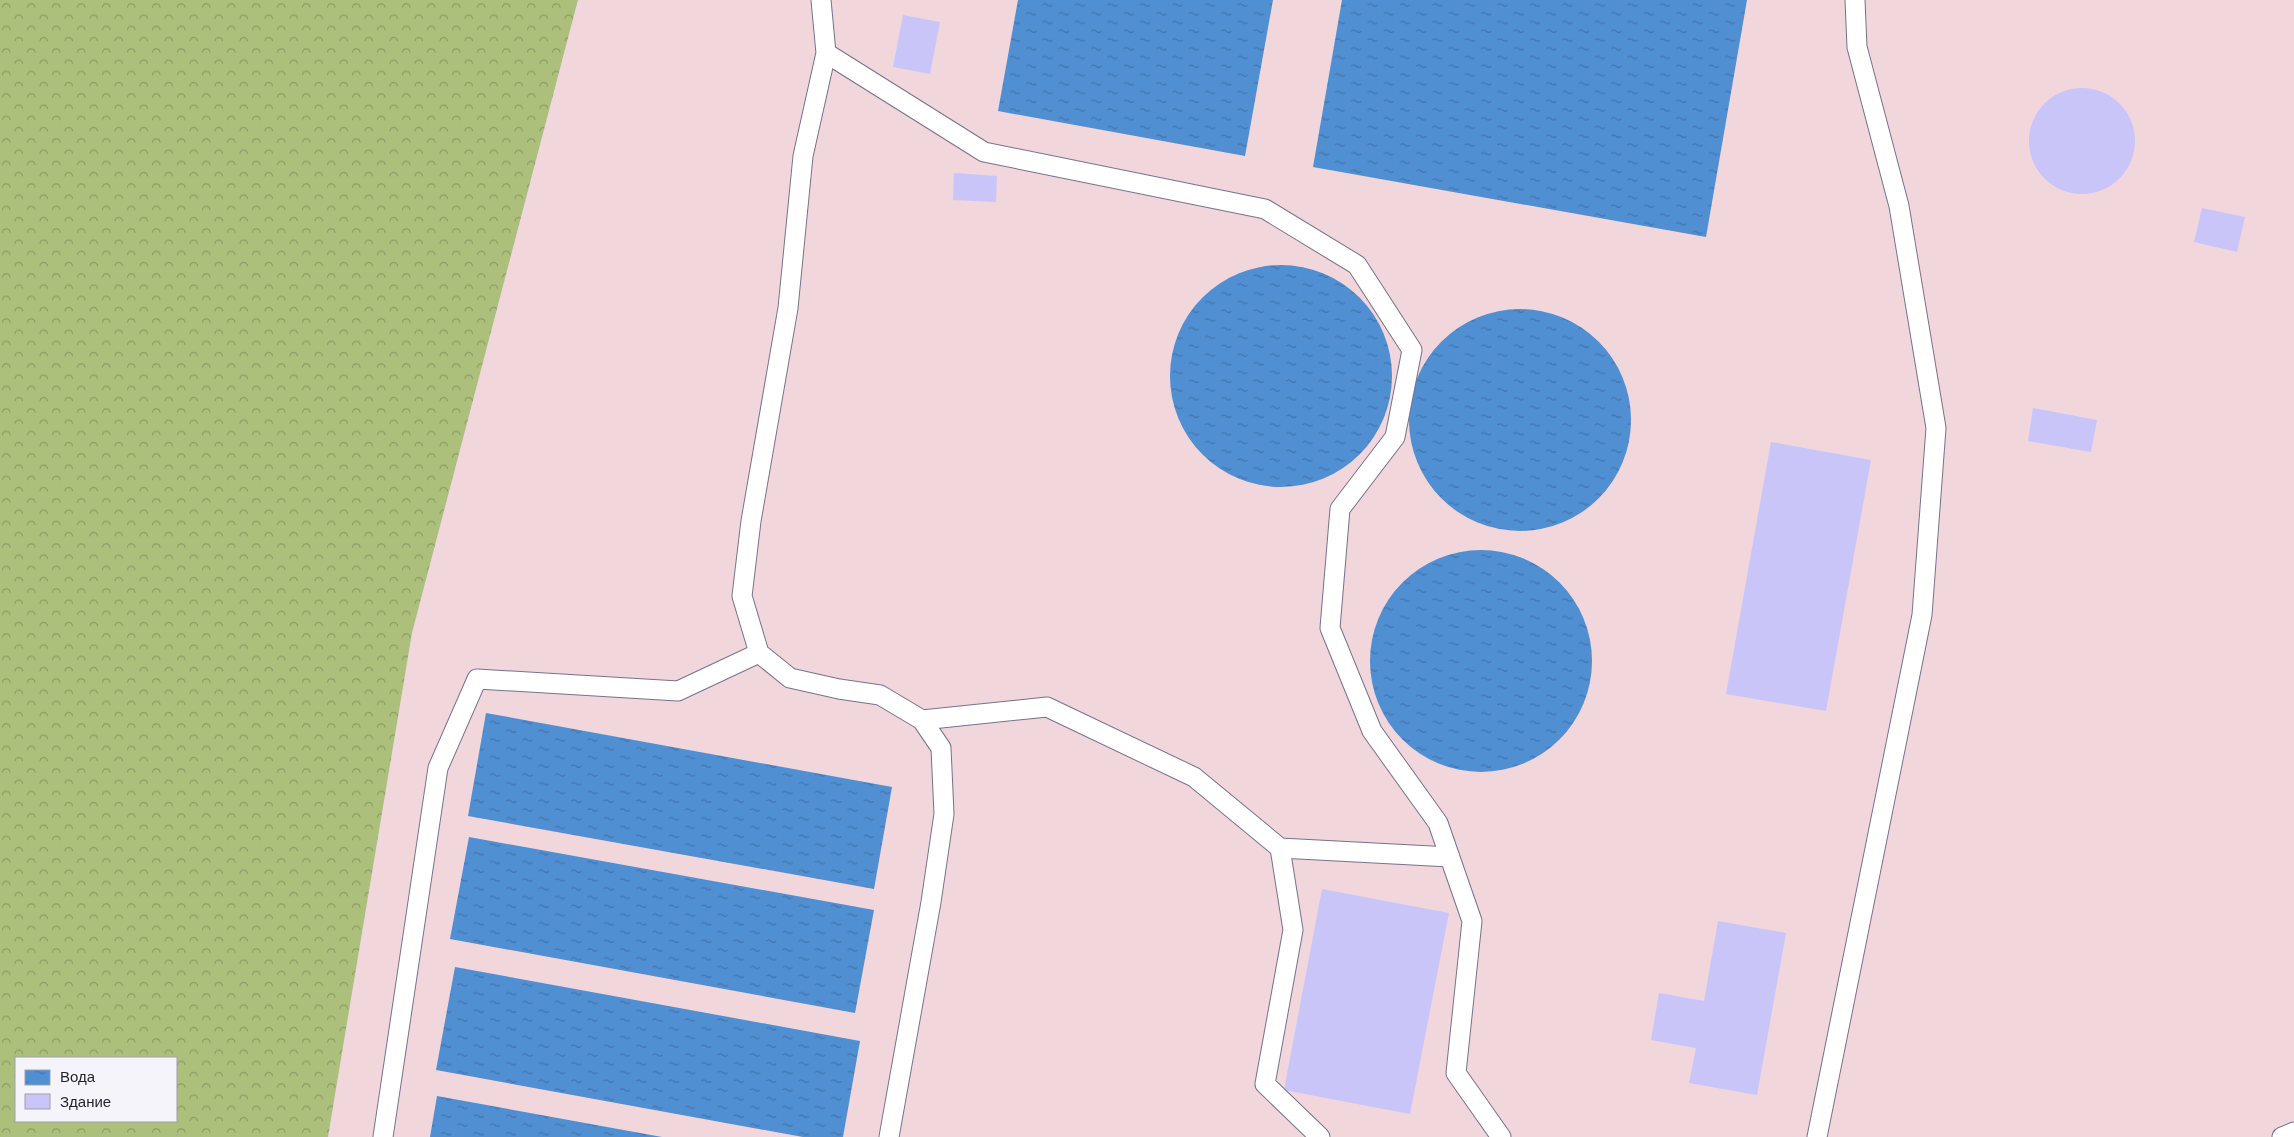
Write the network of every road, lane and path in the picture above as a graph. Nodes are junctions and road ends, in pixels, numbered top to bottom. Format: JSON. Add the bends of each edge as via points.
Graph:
{"nodes":[{"id":1,"x":821,"y":0,"type":"edge"},
{"id":2,"x":1855,"y":0,"type":"edge"},
{"id":3,"x":826,"y":53,"type":"junction"},
{"id":4,"x":759,"y":654,"type":"junction"},
{"id":5,"x":922,"y":720,"type":"junction"},
{"id":6,"x":1280,"y":848,"type":"junction"},
{"id":7,"x":1450,"y":857,"type":"junction"},
{"id":8,"x":2294,"y":1132,"type":"edge"},
{"id":9,"x":383,"y":1137,"type":"edge"},
{"id":10,"x":889,"y":1137,"type":"edge"},
{"id":11,"x":1320,"y":1137,"type":"edge"},
{"id":12,"x":1501,"y":1137,"type":"edge"},
{"id":13,"x":1817,"y":1137,"type":"edge"},
{"id":14,"x":2282,"y":1137,"type":"edge"}],
"edges":[{"from":1,"to":3,"type":"lane"},
{"from":2,"to":13,"type":"lane","via":[[1857,47],[1899,206],[1936,428],[1922,615]]},
{"from":3,"to":4,"type":"lane","via":[[803,156],[788,308],[751,521],[742,596]]},
{"from":3,"to":7,"type":"lane","via":[[984,152],[1265,209],[1358,265],[1412,350],[1395,436],[1340,509],[1330,628],[1372,731],[1438,823]]},
{"from":4,"to":5,"type":"lane","via":[[790,678],[880,695]]},
{"from":4,"to":9,"type":"lane","via":[[678,691],[477,679],[438,768]]},
{"from":5,"to":6,"type":"lane","via":[[1048,707],[1194,777]]},
{"from":5,"to":10,"type":"lane","via":[[941,748],[944,814],[932,902]]},
{"from":6,"to":7,"type":"lane"},
{"from":6,"to":11,"type":"lane","via":[[1294,930],[1264,1084]]},
{"from":7,"to":12,"type":"lane","via":[[1472,921],[1456,1073]]},
{"from":8,"to":14,"type":"lane"}]}
